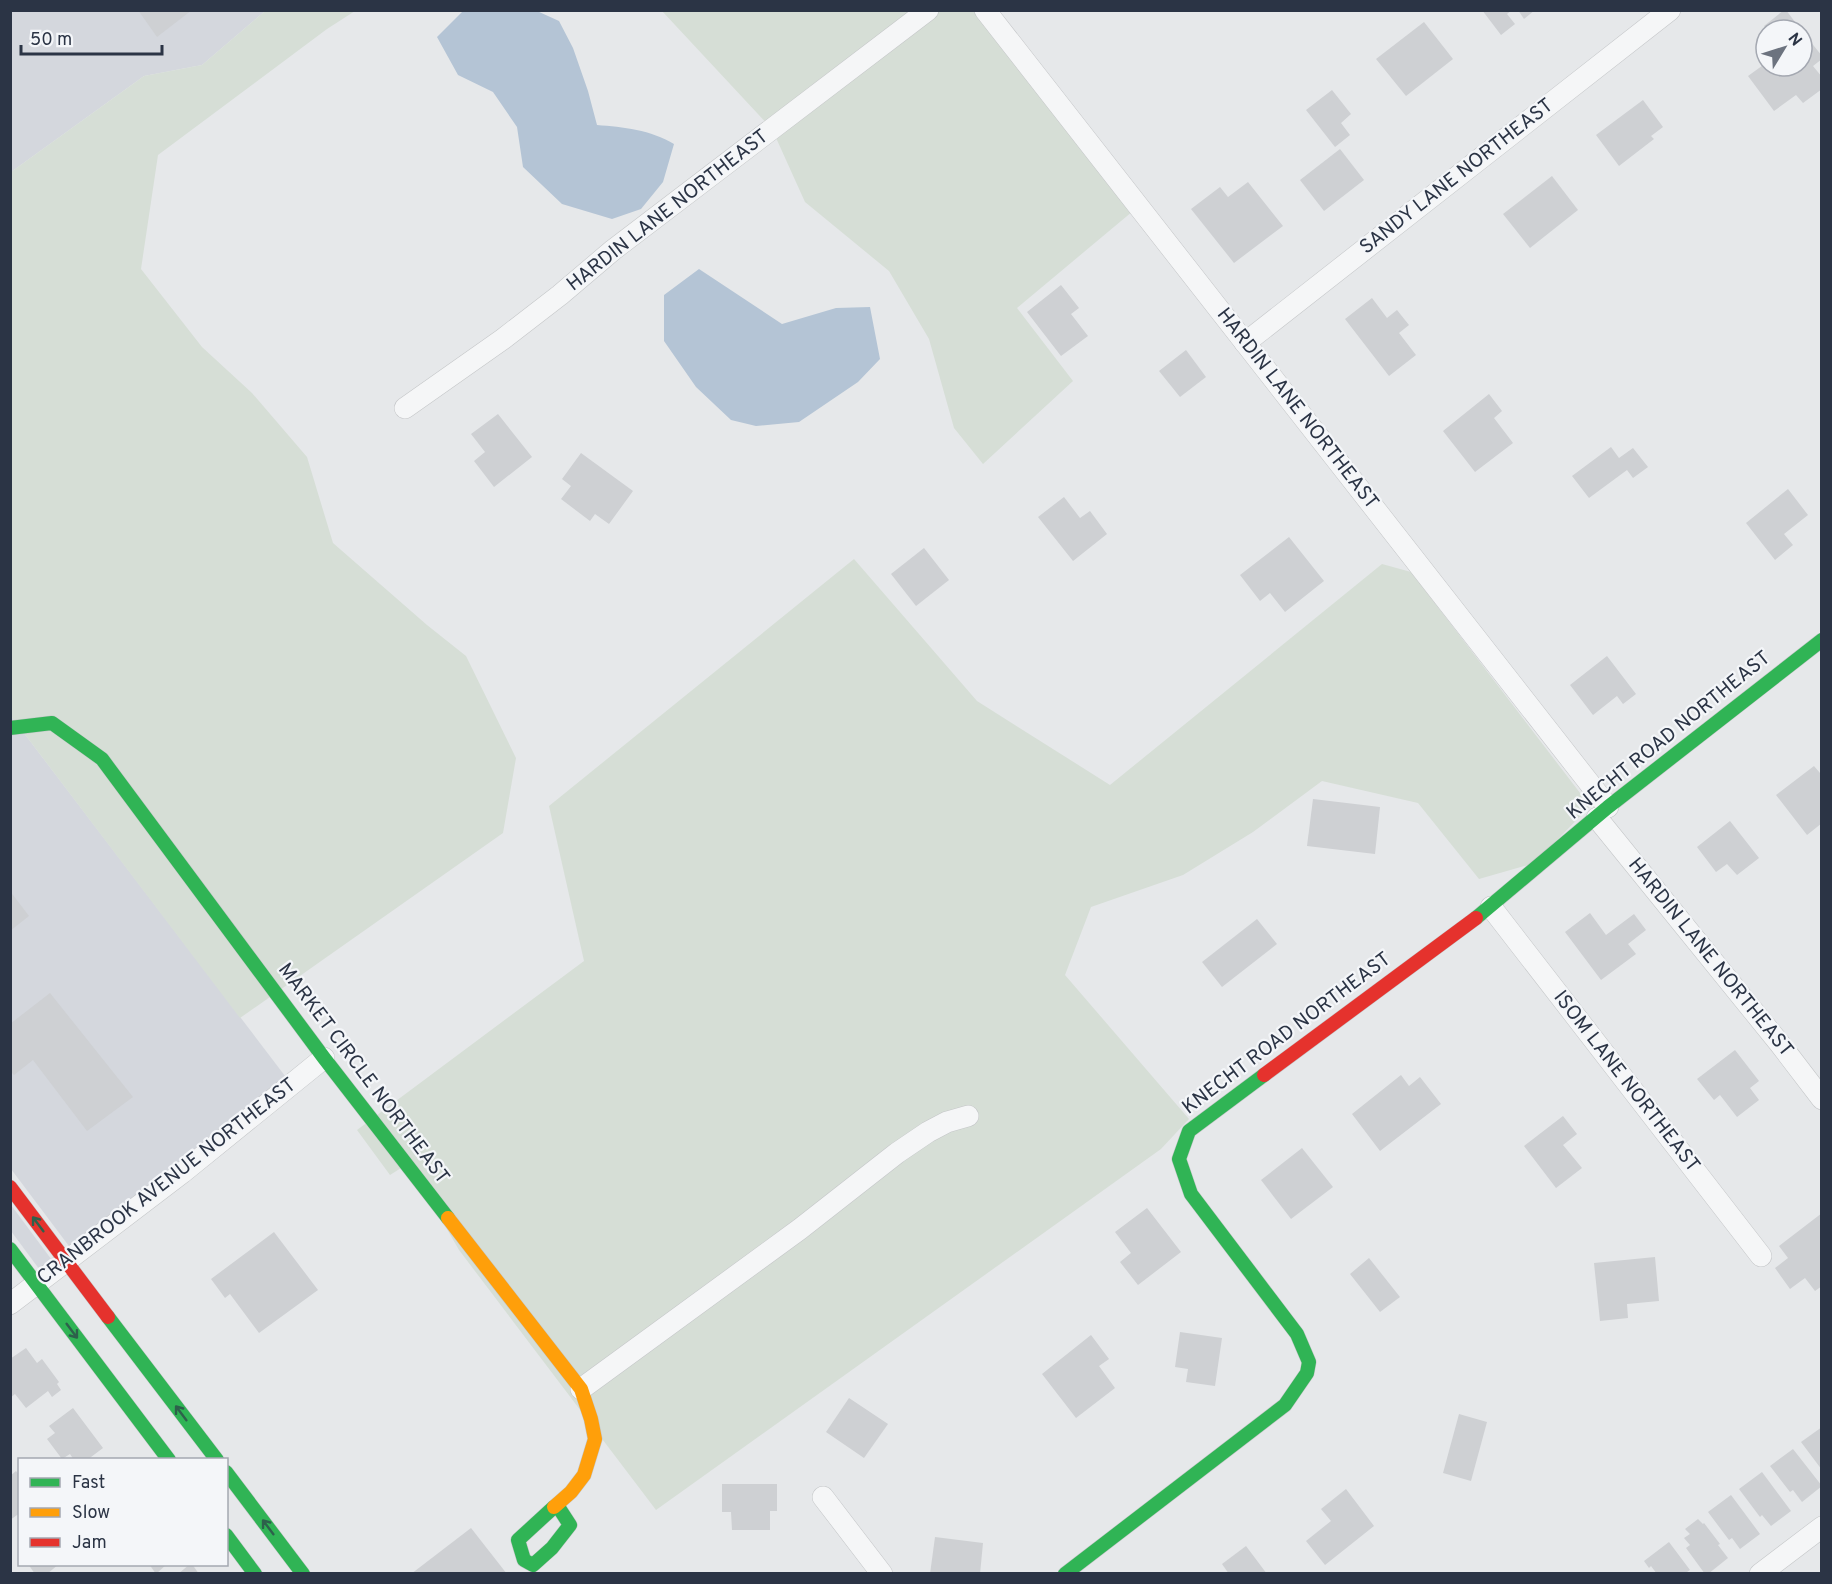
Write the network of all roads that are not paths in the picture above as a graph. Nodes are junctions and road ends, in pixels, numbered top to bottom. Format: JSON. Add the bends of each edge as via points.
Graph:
{"nodes":[{"id":1,"x":928,"y":10,"type":"edge"},
{"id":2,"x":986,"y":10,"type":"edge"},
{"id":3,"x":1670,"y":10,"type":"edge"},
{"id":4,"x":1245,"y":343,"type":"junction"},
{"id":5,"x":405,"y":408,"type":"dead end"},
{"id":6,"x":1821,"y":640,"type":"edge"},
{"id":7,"x":10,"y":728,"type":"edge"},
{"id":8,"x":1603,"y":813,"type":"junction"},
{"id":9,"x":1491,"y":907,"type":"junction"},
{"id":10,"x":324,"y":1058,"type":"junction"},
{"id":11,"x":1821,"y":1099,"type":"edge"},
{"id":12,"x":968,"y":1116,"type":"dead end"},
{"id":13,"x":10,"y":1187,"type":"edge"},
{"id":14,"x":10,"y":1249,"type":"edge"},
{"id":15,"x":1761,"y":1256,"type":"dead end"},
{"id":16,"x":66,"y":1262,"type":"junction"},
{"id":17,"x":37,"y":1284,"type":"junction"},
{"id":18,"x":10,"y":1304,"type":"edge"},
{"id":19,"x":581,"y":1389,"type":"junction"},
{"id":20,"x":168,"y":1458,"type":"edge"},
{"id":21,"x":215,"y":1458,"type":"edge"},
{"id":22,"x":228,"y":1475,"type":"edge"},
{"id":23,"x":823,"y":1497,"type":"dead end"},
{"id":24,"x":557,"y":1505,"type":"dead end"},
{"id":25,"x":1821,"y":1527,"type":"edge"},
{"id":26,"x":228,"y":1538,"type":"edge"},
{"id":27,"x":255,"y":1574,"type":"edge"},
{"id":28,"x":303,"y":1574,"type":"edge"},
{"id":29,"x":882,"y":1574,"type":"edge"},
{"id":30,"x":1065,"y":1574,"type":"edge"},
{"id":31,"x":1760,"y":1574,"type":"edge"}],
"edges":[{"from":1,"to":5,"type":"street","name":"HARDIN LANE NORTHEAST","via":[[613,250],[503,339]]},
{"from":2,"to":4,"type":"street","name":"HARDIN LANE NORTHEAST"},
{"from":3,"to":4,"type":"street","name":"SANDY LANE NORTHEAST"},
{"from":4,"to":8,"type":"street","name":"HARDIN LANE NORTHEAST"},
{"from":6,"to":8,"type":"street","name":"KNECHT ROAD NORTHEAST"},
{"from":7,"to":10,"type":"street","name":"MARKET CIRCLE NORTHEAST","via":[[52,723],[102,759]]},
{"from":8,"to":9,"type":"street","name":"KNECHT ROAD NORTHEAST"},
{"from":8,"to":11,"type":"street","name":"HARDIN LANE NORTHEAST"},
{"from":9,"to":15,"type":"street","name":"ISOM LANE NORTHEAST"},
{"from":9,"to":30,"type":"street","name":"KNECHT ROAD NORTHEAST","via":[[1188,1131],[1179,1159],[1191,1194],[1298,1335],[1309,1362],[1307,1373],[1285,1405]]},
{"from":10,"to":16,"type":"street","name":"CRANBROOK AVENUE NORTHEAST"},
{"from":10,"to":19,"type":"street","name":"MARKET CIRCLE NORTHEAST"},
{"from":12,"to":19,"type":"street","via":[[928,1132]]},
{"from":16,"to":13,"type":"street","one_way":true},
{"from":14,"to":17,"type":"street"},
{"from":16,"to":17,"type":"street","name":"CRANBROOK AVENUE NORTHEAST"},
{"from":21,"to":16,"type":"street","one_way":true},
{"from":17,"to":18,"type":"street","name":"CRANBROOK AVENUE NORTHEAST"},
{"from":17,"to":20,"type":"street","one_way":true},
{"from":19,"to":24,"type":"street","name":"MARKET CIRCLE NORTHEAST","via":[[595,1439],[584,1475]]},
{"from":28,"to":22,"type":"street","one_way":true},
{"from":23,"to":29,"type":"street"},
{"from":25,"to":31,"type":"street"},
{"from":26,"to":27,"type":"street"}]}
